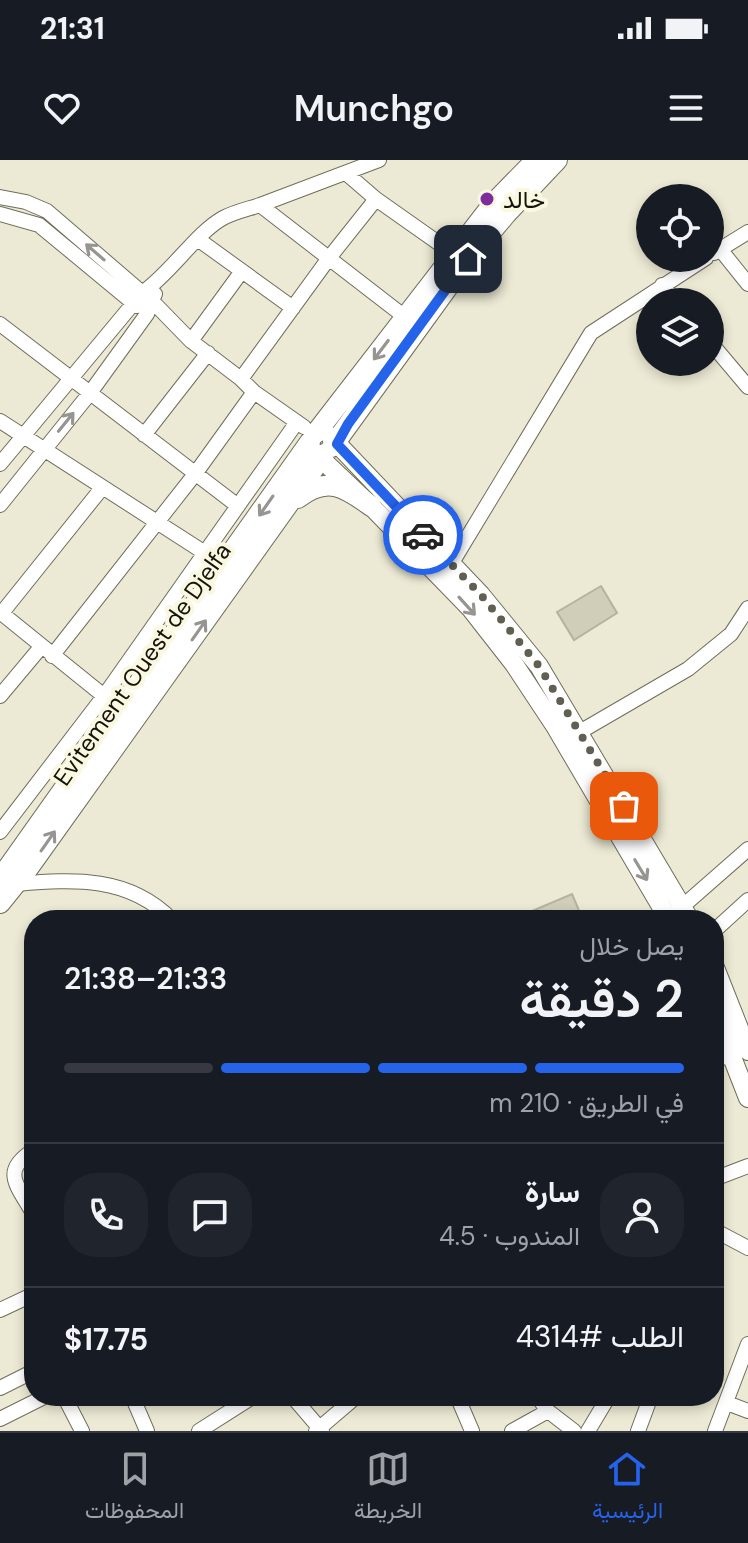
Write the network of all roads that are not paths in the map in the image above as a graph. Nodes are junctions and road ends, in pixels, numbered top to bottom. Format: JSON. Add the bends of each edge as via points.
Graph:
{"nodes":[{"id":1,"x":379,"y":160,"type":"edge"},
{"id":2,"x":536,"y":160,"type":"edge"},
{"id":3,"x":557,"y":160,"type":"edge"},
{"id":4,"x":347,"y":174,"type":"junction"},
{"id":5,"x":0,"y":197,"type":"edge"},
{"id":6,"x":376,"y":199,"type":"junction"},
{"id":7,"x":260,"y":205,"type":"junction"},
{"id":8,"x":0,"y":214,"type":"edge"},
{"id":9,"x":748,"y":232,"type":"edge"},
{"id":10,"x":199,"y":240,"type":"junction"},
{"id":11,"x":724,"y":247,"type":"edge"},
{"id":12,"x":454,"y":254,"type":"junction"},
{"id":13,"x":329,"y":258,"type":"junction"},
{"id":14,"x":724,"y":264,"type":"edge"},
{"id":15,"x":242,"y":271,"type":"junction"},
{"id":16,"x":683,"y":272,"type":"edge"},
{"id":17,"x":748,"y":284,"type":"edge"},
{"id":18,"x":662,"y":285,"type":"junction"},
{"id":19,"x":665,"y":288,"type":"edge"},
{"id":20,"x":144,"y":303,"type":"junction"},
{"id":21,"x":293,"y":308,"type":"junction"},
{"id":22,"x":405,"y":317,"type":"junction"},
{"id":23,"x":0,"y":324,"type":"edge"},
{"id":24,"x":191,"y":341,"type":"junction"},
{"id":25,"x":208,"y":353,"type":"junction"},
{"id":26,"x":724,"y":359,"type":"edge"},
{"id":27,"x":241,"y":379,"type":"junction"},
{"id":28,"x":71,"y":380,"type":"junction"},
{"id":29,"x":748,"y":387,"type":"edge"},
{"id":30,"x":254,"y":392,"type":"junction"},
{"id":31,"x":90,"y":393,"type":"junction"},
{"id":32,"x":0,"y":421,"type":"edge"},
{"id":33,"x":144,"y":435,"type":"junction"},
{"id":34,"x":22,"y":436,"type":"junction"},
{"id":35,"x":320,"y":442,"type":"junction"},
{"id":36,"x":44,"y":450,"type":"junction"},
{"id":37,"x":0,"y":464,"type":"edge"},
{"id":38,"x":195,"y":474,"type":"junction"},
{"id":39,"x":102,"y":488,"type":"junction"},
{"id":40,"x":0,"y":505,"type":"edge"},
{"id":41,"x":238,"y":506,"type":"junction"},
{"id":42,"x":371,"y":506,"type":"junction"},
{"id":43,"x":285,"y":508,"type":"junction"},
{"id":44,"x":156,"y":522,"type":"junction"},
{"id":45,"x":205,"y":553,"type":"junction"},
{"id":46,"x":447,"y":572,"type":"junction"},
{"id":47,"x":748,"y":608,"type":"edge"},
{"id":48,"x":1,"y":613,"type":"edge"},
{"id":49,"x":47,"y":652,"type":"junction"},
{"id":50,"x":1,"y":692,"type":"edge"},
{"id":51,"x":104,"y":696,"type":"junction"},
{"id":52,"x":572,"y":736,"type":"junction"},
{"id":53,"x":0,"y":832,"type":"edge"},
{"id":54,"x":23,"y":848,"type":"junction"},
{"id":55,"x":748,"y":849,"type":"edge"},
{"id":56,"x":7,"y":880,"type":"edge"},
{"id":57,"x":748,"y":900,"type":"edge"},
{"id":58,"x":0,"y":903,"type":"edge"},
{"id":59,"x":159,"y":910,"type":"edge"},
{"id":60,"x":671,"y":910,"type":"edge"},
{"id":61,"x":683,"y":910,"type":"edge"},
{"id":62,"x":724,"y":922,"type":"edge"},
{"id":63,"x":724,"y":998,"type":"edge"},
{"id":64,"x":724,"y":1027,"type":"edge"},
{"id":65,"x":740,"y":1052,"type":"edge"},
{"id":66,"x":748,"y":1098,"type":"edge"},
{"id":67,"x":24,"y":1156,"type":"edge"},
{"id":68,"x":748,"y":1166,"type":"edge"},
{"id":69,"x":724,"y":1173,"type":"edge"},
{"id":70,"x":24,"y":1197,"type":"edge"},
{"id":71,"x":724,"y":1235,"type":"edge"},
{"id":72,"x":748,"y":1248,"type":"edge"},
{"id":73,"x":24,"y":1299,"type":"edge"},
{"id":74,"x":0,"y":1310,"type":"edge"},
{"id":75,"x":748,"y":1344,"type":"edge"},
{"id":76,"x":24,"y":1376,"type":"edge"},
{"id":77,"x":0,"y":1388,"type":"edge"},
{"id":78,"x":727,"y":1403,"type":"junction"},
{"id":79,"x":26,"y":1406,"type":"edge"},
{"id":80,"x":69,"y":1406,"type":"edge"},
{"id":81,"x":139,"y":1406,"type":"edge"},
{"id":82,"x":238,"y":1406,"type":"edge"},
{"id":83,"x":300,"y":1406,"type":"edge"},
{"id":84,"x":346,"y":1406,"type":"edge"},
{"id":85,"x":461,"y":1406,"type":"edge"},
{"id":86,"x":545,"y":1406,"type":"edge"},
{"id":87,"x":603,"y":1406,"type":"edge"},
{"id":88,"x":647,"y":1406,"type":"edge"},
{"id":89,"x":548,"y":1411,"type":"junction"},
{"id":90,"x":748,"y":1411,"type":"edge"},
{"id":91,"x":0,"y":1419,"type":"edge"},
{"id":92,"x":319,"y":1430,"type":"edge"},
{"id":93,"x":82,"y":1431,"type":"edge"},
{"id":94,"x":147,"y":1431,"type":"edge"},
{"id":95,"x":199,"y":1431,"type":"edge"},
{"id":96,"x":472,"y":1431,"type":"edge"},
{"id":97,"x":512,"y":1431,"type":"edge"},
{"id":98,"x":574,"y":1431,"type":"edge"},
{"id":99,"x":588,"y":1431,"type":"edge"},
{"id":100,"x":638,"y":1431,"type":"edge"},
{"id":101,"x":715,"y":1431,"type":"edge"}],
"edges":[{"from":1,"to":4,"type":"street"},
{"from":2,"to":12,"type":"highway","name":"Evitement Ouest de Djelfa"},
{"from":3,"to":35,"type":"highway","name":"Evitement Ouest de Djelfa","via":[[468,259],[348,424]]},
{"from":4,"to":6,"type":"street"},
{"from":4,"to":7,"type":"street"},
{"from":20,"to":5,"type":"street","one_way":true,"via":[[47,211]]},
{"from":6,"to":12,"type":"street"},
{"from":6,"to":13,"type":"street"},
{"from":7,"to":10,"type":"street","via":[[222,218]]},
{"from":7,"to":13,"type":"street"},
{"from":8,"to":20,"type":"street","via":[[39,225]]},
{"from":9,"to":11,"type":"street"},
{"from":10,"to":15,"type":"street"},
{"from":10,"to":20,"type":"street"},
{"from":12,"to":22,"type":"highway","name":"Evitement Ouest de Djelfa"},
{"from":13,"to":21,"type":"street"},
{"from":13,"to":22,"type":"street"},
{"from":14,"to":17,"type":"street"},
{"from":15,"to":21,"type":"street"},
{"from":15,"to":24,"type":"street"},
{"from":16,"to":18,"type":"street"},
{"from":18,"to":19,"type":"street"},
{"from":18,"to":46,"type":"street","via":[[591,333]]},
{"from":20,"to":24,"type":"street"},
{"from":20,"to":28,"type":"street"},
{"from":20,"to":31,"type":"street"},
{"from":21,"to":27,"type":"street"},
{"from":22,"to":35,"type":"highway","name":"Evitement Ouest de Djelfa","one_way":true},
{"from":23,"to":28,"type":"street"},
{"from":24,"to":25,"type":"street"},
{"from":25,"to":27,"type":"street"},
{"from":25,"to":33,"type":"street"},
{"from":26,"to":29,"type":"street"},
{"from":27,"to":30,"type":"street"},
{"from":28,"to":31,"type":"street"},
{"from":28,"to":34,"type":"street"},
{"from":30,"to":35,"type":"street"},
{"from":30,"to":38,"type":"street"},
{"from":31,"to":33,"type":"street"},
{"from":36,"to":31,"type":"street","one_way":true},
{"from":32,"to":34,"type":"street"},
{"from":33,"to":38,"type":"street"},
{"from":34,"to":36,"type":"street"},
{"from":34,"to":37,"type":"street"},
{"from":35,"to":41,"type":"street"},
{"from":35,"to":42,"type":"main road"},
{"from":35,"to":43,"type":"highway","name":"Evitement Ouest de Djelfa"},
{"from":35,"to":46,"type":"main road"},
{"from":35,"to":54,"type":"highway","name":"Evitement Ouest de Djelfa","one_way":true},
{"from":36,"to":39,"type":"street"},
{"from":36,"to":40,"type":"street"},
{"from":38,"to":41,"type":"street"},
{"from":38,"to":44,"type":"street"},
{"from":39,"to":44,"type":"street"},
{"from":39,"to":48,"type":"street"},
{"from":41,"to":45,"type":"street"},
{"from":42,"to":43,"type":"highway","via":[[331,484],[313,487]]},
{"from":42,"to":46,"type":"main road"},
{"from":56,"to":43,"type":"highway","name":"Evitement Ouest de Djelfa","one_way":true},
{"from":44,"to":45,"type":"street"},
{"from":44,"to":49,"type":"street"},
{"from":45,"to":51,"type":"street"},
{"from":46,"to":52,"type":"main road","via":[[481,595],[539,666]]},
{"from":47,"to":52,"type":"street","via":[[731,634],[688,669]]},
{"from":48,"to":49,"type":"street"},
{"from":49,"to":50,"type":"street"},
{"from":49,"to":51,"type":"street"},
{"from":51,"to":53,"type":"street"},
{"from":52,"to":60,"type":"main road"},
{"from":53,"to":54,"type":"street"},
{"from":54,"to":56,"type":"highway","name":"Evitement Ouest de Djelfa"},
{"from":55,"to":61,"type":"street"},
{"from":56,"to":58,"type":"highway","name":"Evitement Ouest de Djelfa"},
{"from":56,"to":59,"type":"street","via":[[112,884],[137,893]]},
{"from":57,"to":62,"type":"street"},
{"from":63,"to":65,"type":"main road"},
{"from":64,"to":65,"type":"main road"},
{"from":65,"to":66,"type":"main road"},
{"from":67,"to":70,"type":"street","via":[[11,1168]]},
{"from":68,"to":69,"type":"street"},
{"from":71,"to":72,"type":"street"},
{"from":73,"to":74,"type":"street"},
{"from":75,"to":78,"type":"street"},
{"from":76,"to":77,"type":"street"},
{"from":78,"to":90,"type":"street"},
{"from":78,"to":101,"type":"street"},
{"from":79,"to":91,"type":"street"},
{"from":80,"to":93,"type":"street"},
{"from":81,"to":94,"type":"street"},
{"from":82,"to":95,"type":"street"},
{"from":83,"to":92,"type":"street"},
{"from":84,"to":92,"type":"street"},
{"from":85,"to":96,"type":"street"},
{"from":86,"to":89,"type":"street"},
{"from":87,"to":99,"type":"street"},
{"from":88,"to":100,"type":"street"},
{"from":89,"to":97,"type":"street"},
{"from":89,"to":98,"type":"street"}]}
